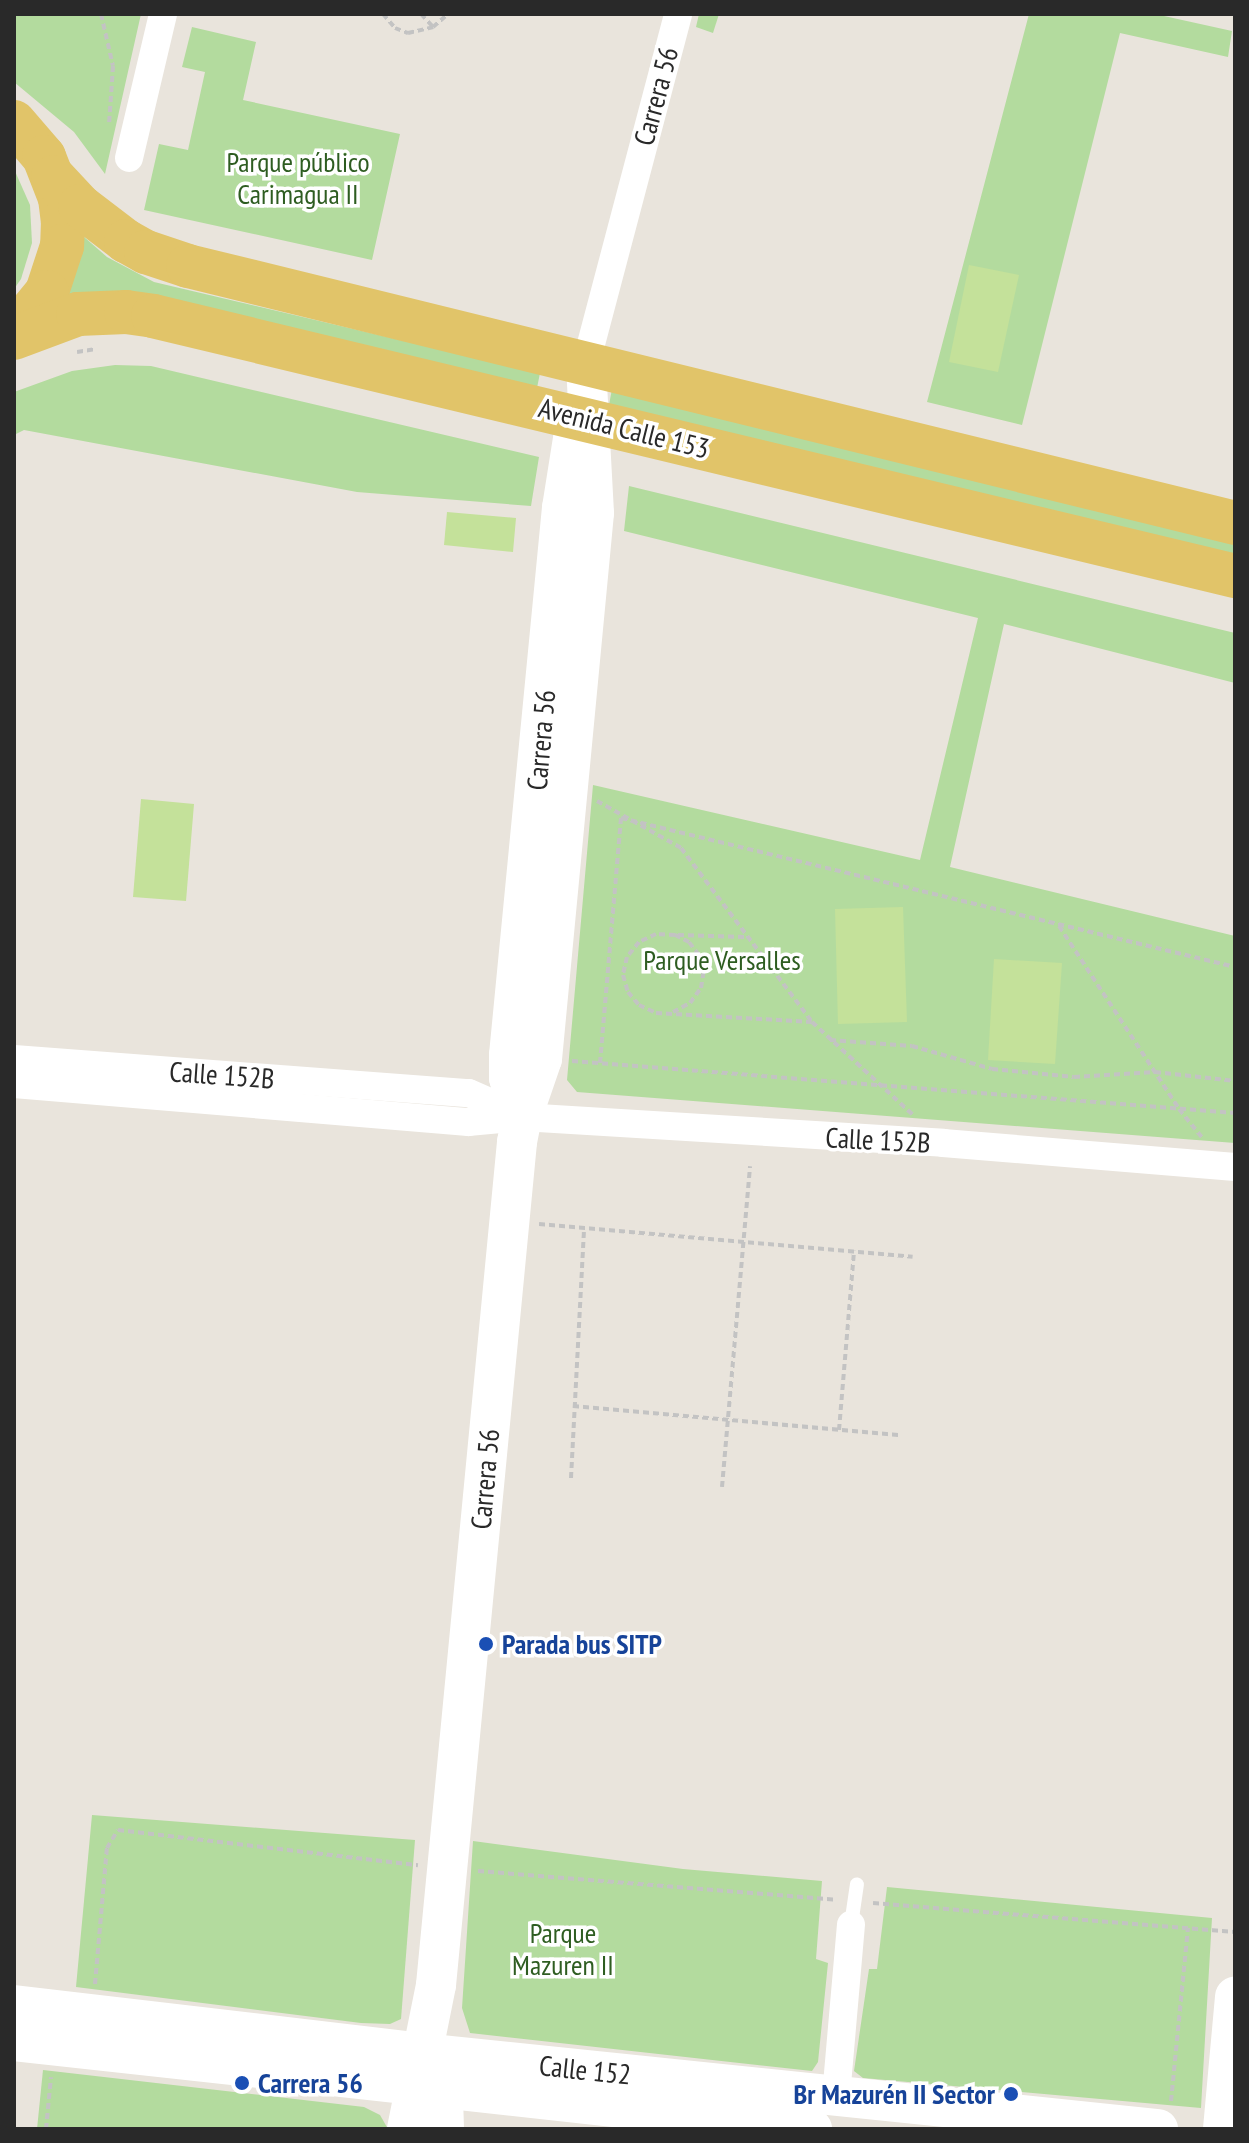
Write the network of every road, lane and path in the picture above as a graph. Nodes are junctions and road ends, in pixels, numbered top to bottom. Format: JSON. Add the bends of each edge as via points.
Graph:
{"nodes":[{"id":1,"x":101,"y":14,"type":"edge"},
{"id":2,"x":163,"y":14,"type":"edge"},
{"id":3,"x":383,"y":14,"type":"edge"},
{"id":4,"x":421,"y":14,"type":"edge"},
{"id":5,"x":448,"y":14,"type":"edge"},
{"id":6,"x":678,"y":14,"type":"edge"},
{"id":7,"x":433,"y":27,"type":"junction"},
{"id":8,"x":14,"y":122,"type":"edge"},
{"id":9,"x":108,"y":128,"type":"dead end"},
{"id":10,"x":129,"y":158,"type":"dead end"},
{"id":11,"x":53,"y":177,"type":"junction"},
{"id":12,"x":14,"y":335,"type":"edge"},
{"id":13,"x":107,"y":348,"type":"dead end"},
{"id":14,"x":65,"y":354,"type":"dead end"},
{"id":15,"x":586,"y":363,"type":"junction"},
{"id":16,"x":583,"y":418,"type":"junction"},
{"id":17,"x":1235,"y":523,"type":"edge"},
{"id":18,"x":1235,"y":576,"type":"edge"},
{"id":19,"x":569,"y":782,"type":"junction"},
{"id":20,"x":621,"y":818,"type":"junction"},
{"id":21,"x":1058,"y":924,"type":"junction"},
{"id":22,"x":675,"y":935,"type":"junction"},
{"id":23,"x":747,"y":937,"type":"junction"},
{"id":24,"x":1235,"y":967,"type":"edge"},
{"id":25,"x":673,"y":1012,"type":"junction"},
{"id":26,"x":812,"y":1022,"type":"junction"},
{"id":27,"x":829,"y":1040,"type":"junction"},
{"id":28,"x":14,"y":1059,"type":"edge"},
{"id":29,"x":542,"y":1059,"type":"junction"},
{"id":30,"x":600,"y":1063,"type":"junction"},
{"id":31,"x":1155,"y":1072,"type":"junction"},
{"id":32,"x":1235,"y":1081,"type":"edge"},
{"id":33,"x":14,"y":1084,"type":"edge"},
{"id":34,"x":880,"y":1085,"type":"junction"},
{"id":35,"x":1179,"y":1109,"type":"junction"},
{"id":36,"x":1235,"y":1113,"type":"edge"},
{"id":37,"x":522,"y":1117,"type":"junction"},
{"id":38,"x":943,"y":1143,"type":"junction"},
{"id":39,"x":750,"y":1166,"type":"dead end"},
{"id":40,"x":1230,"y":1167,"type":"edge"},
{"id":41,"x":533,"y":1223,"type":"dead end"},
{"id":42,"x":584,"y":1229,"type":"junction"},
{"id":43,"x":741,"y":1240,"type":"junction"},
{"id":44,"x":854,"y":1251,"type":"junction"},
{"id":45,"x":913,"y":1257,"type":"dead end"},
{"id":46,"x":573,"y":1406,"type":"junction"},
{"id":47,"x":726,"y":1422,"type":"junction"},
{"id":48,"x":839,"y":1430,"type":"junction"},
{"id":49,"x":901,"y":1435,"type":"dead end"},
{"id":50,"x":571,"y":1478,"type":"dead end"},
{"id":51,"x":722,"y":1487,"type":"dead end"},
{"id":52,"x":446,"y":1868,"type":"junction"},
{"id":53,"x":857,"y":1884,"type":"dead end"},
{"id":54,"x":853,"y":1913,"type":"junction"},
{"id":55,"x":1188,"y":1928,"type":"junction"},
{"id":56,"x":1235,"y":1932,"type":"edge"},
{"id":57,"x":1235,"y":1997,"type":"edge"},
{"id":58,"x":93,"y":1998,"type":"dead end"},
{"id":59,"x":14,"y":2005,"type":"edge"},
{"id":60,"x":14,"y":2041,"type":"edge"},
{"id":61,"x":52,"y":2067,"type":"dead end"},
{"id":62,"x":430,"y":2071,"type":"junction"},
{"id":63,"x":836,"y":2096,"type":"junction"},
{"id":64,"x":1164,"y":2121,"type":"edge"},
{"id":65,"x":46,"y":2129,"type":"edge"},
{"id":66,"x":407,"y":2129,"type":"edge"},
{"id":67,"x":444,"y":2129,"type":"edge"},
{"id":68,"x":812,"y":2129,"type":"edge"},
{"id":69,"x":1223,"y":2129,"type":"edge"}],
"edges":[{"from":1,"to":9,"type":"path","via":[[113,66]]},
{"from":2,"to":10,"type":"street"},
{"from":3,"to":7,"type":"path","via":[[408,33]]},
{"from":4,"to":7,"type":"path"},
{"from":5,"to":7,"type":"path"},
{"from":6,"to":15,"type":"street","name":"Carrera 56"},
{"from":8,"to":11,"type":"main road","via":[[31,139]]},
{"from":11,"to":12,"type":"main road","via":[[63,221],[56,269],[34,312]]},
{"from":11,"to":15,"type":"main road","name":"Avenida Calle 153","via":[[103,226],[146,252]]},
{"from":12,"to":16,"type":"main road","name":"Avenida Calle 153","via":[[78,314],[126,312]]},
{"from":13,"to":14,"type":"path"},
{"from":15,"to":16,"type":"street","name":"Carrera 56"},
{"from":15,"to":17,"type":"main road","name":"Avenida Calle 153"},
{"from":16,"to":18,"type":"main road","name":"Avenida Calle 153"},
{"from":16,"to":19,"type":"street","name":"Carrera 56","via":[[594,513]]},
{"from":16,"to":37,"type":"street","name":"Carrera 56","via":[[562,508],[509,1055],[509,1078]]},
{"from":19,"to":20,"type":"path"},
{"from":19,"to":29,"type":"street","name":"Carrera 56"},
{"from":20,"to":21,"type":"path"},
{"from":20,"to":23,"type":"path","via":[[681,848]]},
{"from":20,"to":30,"type":"path"},
{"from":21,"to":24,"type":"path"},
{"from":21,"to":31,"type":"path"},
{"from":22,"to":23,"type":"path"},
{"from":22,"to":25,"type":"path","via":[[689,942],[704,970],[701,988]]},
{"from":22,"to":25,"type":"path","via":[[656,934],[639,942],[627,957],[623,975],[639,1005],[656,1013]]},
{"from":23,"to":26,"type":"path"},
{"from":25,"to":26,"type":"path"},
{"from":26,"to":27,"type":"path"},
{"from":27,"to":31,"type":"path","via":[[912,1046],[992,1069],[1074,1077]]},
{"from":27,"to":34,"type":"path"},
{"from":28,"to":37,"type":"street","name":"Calle 152B","via":[[469,1093]]},
{"from":29,"to":30,"type":"path"},
{"from":29,"to":37,"type":"street","name":"Carrera 56"},
{"from":30,"to":34,"type":"path"},
{"from":31,"to":32,"type":"path"},
{"from":31,"to":35,"type":"path"},
{"from":33,"to":37,"type":"street","name":"Calle 152B","via":[[468,1122]]},
{"from":34,"to":35,"type":"path"},
{"from":34,"to":38,"type":"path"},
{"from":35,"to":36,"type":"path"},
{"from":35,"to":40,"type":"path"},
{"from":37,"to":38,"type":"street","name":"Calle 152B"},
{"from":37,"to":52,"type":"street","name":"Carrera 56"},
{"from":38,"to":40,"type":"street","name":"Calle 152B"},
{"from":39,"to":43,"type":"path"},
{"from":41,"to":42,"type":"path"},
{"from":42,"to":43,"type":"path"},
{"from":42,"to":46,"type":"path"},
{"from":43,"to":44,"type":"path"},
{"from":43,"to":47,"type":"path"},
{"from":44,"to":45,"type":"path"},
{"from":44,"to":48,"type":"path"},
{"from":46,"to":47,"type":"path"},
{"from":46,"to":50,"type":"path"},
{"from":47,"to":48,"type":"path"},
{"from":47,"to":51,"type":"path"},
{"from":48,"to":49,"type":"path"},
{"from":52,"to":54,"type":"path"},
{"from":52,"to":58,"type":"path","via":[[118,1830],[107,1848]]},
{"from":52,"to":62,"type":"street","name":"Carrera 56"},
{"from":53,"to":54,"type":"lane"},
{"from":54,"to":55,"type":"path"},
{"from":54,"to":63,"type":"street"},
{"from":55,"to":56,"type":"path"},
{"from":55,"to":64,"type":"path"},
{"from":57,"to":69,"type":"street"},
{"from":59,"to":62,"type":"street","name":"Calle 152"},
{"from":60,"to":62,"type":"street","name":"Calle 152"},
{"from":61,"to":65,"type":"path"},
{"from":62,"to":63,"type":"street","name":"Calle 152"},
{"from":62,"to":66,"type":"street","name":"Carrera 56"},
{"from":62,"to":67,"type":"street","name":"Carrera 56"},
{"from":62,"to":68,"type":"street","name":"Calle 152"},
{"from":63,"to":64,"type":"street","name":"Calle 152"}]}
